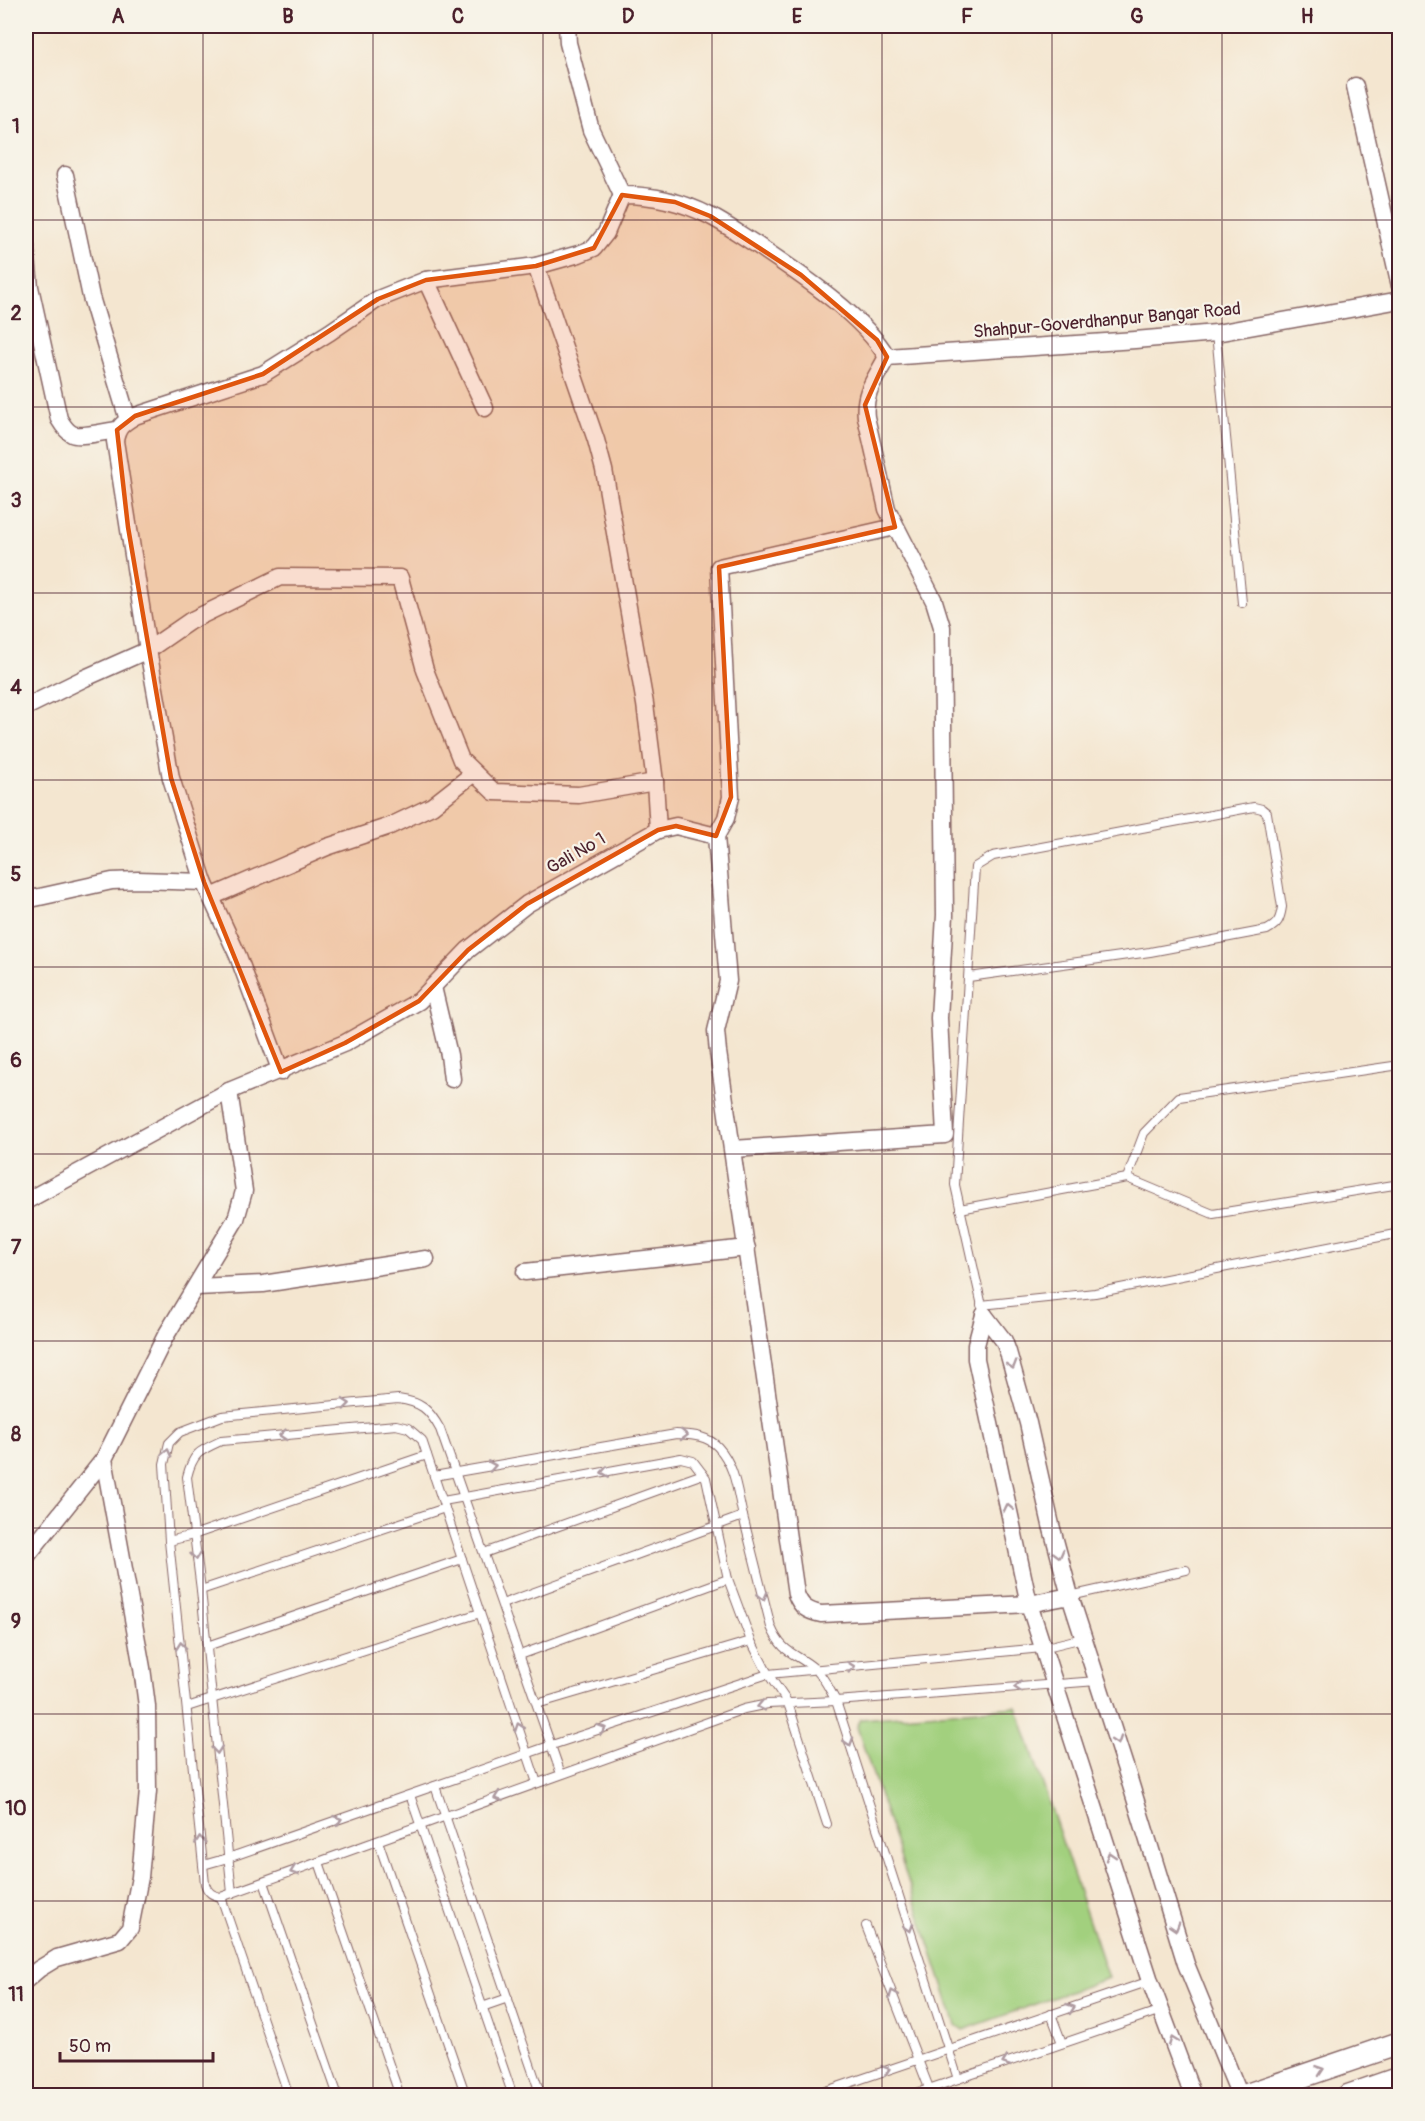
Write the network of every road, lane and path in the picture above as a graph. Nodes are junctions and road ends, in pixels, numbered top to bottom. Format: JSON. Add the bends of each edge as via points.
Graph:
{"nodes":[{"id":1,"x":567,"y":26,"type":"edge"},
{"id":2,"x":1355,"y":86,"type":"dead end"},
{"id":3,"x":65,"y":175,"type":"dead end"},
{"id":4,"x":622,"y":195,"type":"junction"},
{"id":5,"x":26,"y":247,"type":"edge"},
{"id":6,"x":536,"y":266,"type":"junction"},
{"id":7,"x":426,"y":280,"type":"junction"},
{"id":8,"x":1400,"y":286,"type":"edge"},
{"id":9,"x":28,"y":288,"type":"edge"},
{"id":10,"x":1400,"y":300,"type":"edge"},
{"id":11,"x":1216,"y":333,"type":"junction"},
{"id":12,"x":887,"y":357,"type":"junction"},
{"id":13,"x":485,"y":408,"type":"dead end"},
{"id":14,"x":122,"y":425,"type":"junction"},
{"id":15,"x":895,"y":527,"type":"junction"},
{"id":16,"x":1242,"y":603,"type":"dead end"},
{"id":17,"x":147,"y":650,"type":"junction"},
{"id":18,"x":26,"y":707,"type":"edge"},
{"id":19,"x":474,"y":773,"type":"junction"},
{"id":20,"x":655,"y":782,"type":"junction"},
{"id":21,"x":658,"y":830,"type":"junction"},
{"id":22,"x":716,"y":837,"type":"junction"},
{"id":23,"x":207,"y":890,"type":"junction"},
{"id":24,"x":26,"y":900,"type":"edge"},
{"id":25,"x":969,"y":977,"type":"junction"},
{"id":26,"x":433,"y":987,"type":"junction"},
{"id":27,"x":1400,"y":1065,"type":"edge"},
{"id":28,"x":280,"y":1072,"type":"junction"},
{"id":29,"x":452,"y":1079,"type":"dead end"},
{"id":30,"x":230,"y":1091,"type":"junction"},
{"id":31,"x":733,"y":1149,"type":"junction"},
{"id":32,"x":1127,"y":1178,"type":"junction"},
{"id":33,"x":1400,"y":1184,"type":"edge"},
{"id":34,"x":26,"y":1201,"type":"edge"},
{"id":35,"x":960,"y":1209,"type":"junction"},
{"id":36,"x":1400,"y":1233,"type":"edge"},
{"id":37,"x":747,"y":1248,"type":"junction"},
{"id":38,"x":426,"y":1259,"type":"dead end"},
{"id":39,"x":525,"y":1272,"type":"dead end"},
{"id":40,"x":196,"y":1287,"type":"junction"},
{"id":41,"x":983,"y":1310,"type":"junction"},
{"id":42,"x":427,"y":1455,"type":"junction"},
{"id":43,"x":104,"y":1459,"type":"junction"},
{"id":44,"x":456,"y":1473,"type":"junction"},
{"id":45,"x":703,"y":1474,"type":"junction"},
{"id":46,"x":434,"y":1476,"type":"junction"},
{"id":47,"x":464,"y":1497,"type":"junction"},
{"id":48,"x":444,"y":1504,"type":"junction"},
{"id":49,"x":743,"y":1516,"type":"junction"},
{"id":50,"x":716,"y":1526,"type":"junction"},
{"id":51,"x":193,"y":1535,"type":"junction"},
{"id":52,"x":169,"y":1541,"type":"junction"},
{"id":53,"x":484,"y":1553,"type":"junction"},
{"id":54,"x":26,"y":1557,"type":"edge"},
{"id":55,"x":462,"y":1559,"type":"junction"},
{"id":56,"x":1186,"y":1570,"type":"dead end"},
{"id":57,"x":728,"y":1579,"type":"junction"},
{"id":58,"x":201,"y":1590,"type":"junction"},
{"id":59,"x":1070,"y":1596,"type":"junction"},
{"id":60,"x":502,"y":1604,"type":"junction"},
{"id":61,"x":1029,"y":1604,"type":"junction"},
{"id":62,"x":480,"y":1613,"type":"junction"},
{"id":63,"x":1083,"y":1638,"type":"junction"},
{"id":64,"x":751,"y":1641,"type":"junction"},
{"id":65,"x":207,"y":1646,"type":"junction"},
{"id":66,"x":1042,"y":1648,"type":"junction"},
{"id":67,"x":520,"y":1654,"type":"junction"},
{"id":68,"x":817,"y":1670,"type":"junction"},
{"id":69,"x":768,"y":1674,"type":"junction"},
{"id":70,"x":1097,"y":1681,"type":"junction"},
{"id":71,"x":1054,"y":1684,"type":"junction"},
{"id":72,"x":212,"y":1699,"type":"junction"},
{"id":73,"x":836,"y":1701,"type":"junction"},
{"id":74,"x":788,"y":1703,"type":"junction"},
{"id":75,"x":537,"y":1704,"type":"junction"},
{"id":76,"x":187,"y":1707,"type":"junction"},
{"id":77,"x":552,"y":1745,"type":"junction"},
{"id":78,"x":528,"y":1754,"type":"junction"},
{"id":79,"x":561,"y":1774,"type":"junction"},
{"id":80,"x":537,"y":1783,"type":"junction"},
{"id":81,"x":435,"y":1786,"type":"junction"},
{"id":82,"x":410,"y":1795,"type":"junction"},
{"id":83,"x":446,"y":1816,"type":"junction"},
{"id":84,"x":826,"y":1824,"type":"dead end"},
{"id":85,"x":420,"y":1825,"type":"junction"},
{"id":86,"x":378,"y":1841,"type":"junction"},
{"id":87,"x":228,"y":1858,"type":"junction"},
{"id":88,"x":319,"y":1862,"type":"junction"},
{"id":89,"x":203,"y":1865,"type":"junction"},
{"id":90,"x":264,"y":1882,"type":"junction"},
{"id":91,"x":232,"y":1893,"type":"junction"},
{"id":92,"x":221,"y":1897,"type":"junction"},
{"id":93,"x":866,"y":1926,"type":"dead end"},
{"id":94,"x":26,"y":1980,"type":"edge"},
{"id":95,"x":1150,"y":1981,"type":"junction"},
{"id":96,"x":508,"y":1998,"type":"junction"},
{"id":97,"x":482,"y":2007,"type":"junction"},
{"id":98,"x":1161,"y":2010,"type":"junction"},
{"id":99,"x":1051,"y":2014,"type":"junction"},
{"id":100,"x":1062,"y":2043,"type":"junction"},
{"id":101,"x":1400,"y":2043,"type":"edge"},
{"id":102,"x":948,"y":2049,"type":"junction"},
{"id":103,"x":919,"y":2059,"type":"junction"},
{"id":104,"x":1400,"y":2078,"type":"edge"},
{"id":105,"x":958,"y":2079,"type":"junction"},
{"id":106,"x":929,"y":2088,"type":"junction"},
{"id":107,"x":289,"y":2096,"type":"edge"},
{"id":108,"x":338,"y":2096,"type":"edge"},
{"id":109,"x":400,"y":2096,"type":"edge"},
{"id":110,"x":466,"y":2096,"type":"edge"},
{"id":111,"x":513,"y":2096,"type":"edge"},
{"id":112,"x":541,"y":2096,"type":"edge"},
{"id":113,"x":811,"y":2096,"type":"edge"},
{"id":114,"x":908,"y":2096,"type":"edge"},
{"id":115,"x":1193,"y":2096,"type":"edge"},
{"id":116,"x":1242,"y":2096,"type":"edge"},
{"id":117,"x":1348,"y":2096,"type":"edge"}],
"edges":[{"from":1,"to":4,"type":"street","via":[[591,130]]},
{"from":2,"to":8,"type":"street"},
{"from":3,"to":14,"type":"street"},
{"from":4,"to":6,"type":"street","via":[[606,233],[594,248]]},
{"from":4,"to":12,"type":"street","via":[[675,202],[710,216],[801,275],[877,340]]},
{"from":5,"to":9,"type":"street"},
{"from":6,"to":7,"type":"street"},
{"from":6,"to":20,"type":"street","via":[[604,470],[644,693]]},
{"from":7,"to":13,"type":"street"},
{"from":7,"to":14,"type":"street","via":[[378,299],[263,374]]},
{"from":9,"to":14,"type":"street","via":[[64,427],[80,435]]},
{"from":10,"to":11,"type":"street","name":"Shahpur-Goverdhanpur Bangar Road"},
{"from":11,"to":12,"type":"street","name":"Shahpur-Goverdhanpur Bangar Road"},
{"from":11,"to":16,"type":"lane"},
{"from":12,"to":15,"type":"street","via":[[867,392],[865,405],[887,508]]},
{"from":14,"to":17,"type":"street","via":[[115,441]]},
{"from":15,"to":22,"type":"street","via":[[719,567],[731,797]]},
{"from":15,"to":31,"type":"street","via":[[934,601],[942,627],[945,915],[939,1018],[945,1135]]},
{"from":17,"to":18,"type":"street"},
{"from":17,"to":19,"type":"street","via":[[190,621],[280,577],[400,578],[425,670],[461,760]]},
{"from":17,"to":23,"type":"street","via":[[171,778]]},
{"from":19,"to":20,"type":"street","via":[[494,792],[579,795]]},
{"from":19,"to":23,"type":"street","via":[[432,806],[390,826]]},
{"from":20,"to":21,"type":"street"},
{"from":21,"to":22,"type":"street","name":"Gali No 1","via":[[676,826]]},
{"from":21,"to":26,"type":"street","name":"Gali No 1","via":[[527,904],[468,950]]},
{"from":22,"to":31,"type":"street","via":[[728,981],[716,1031]]},
{"from":23,"to":24,"type":"street","via":[[138,880],[112,881]]},
{"from":23,"to":28,"type":"street","via":[[238,956]]},
{"from":25,"to":25,"type":"lane","via":[[1150,952],[1275,926],[1282,907],[1267,813],[1254,807],[993,856],[975,867]]},
{"from":25,"to":35,"type":"lane","via":[[955,1185]]},
{"from":26,"to":28,"type":"street","name":"Gali No 1","via":[[419,1001],[345,1044]]},
{"from":26,"to":29,"type":"street"},
{"from":27,"to":32,"type":"lane","via":[[1179,1097],[1144,1133]]},
{"from":28,"to":30,"type":"street","name":"Gali No 1"},
{"from":30,"to":34,"type":"street","name":"Gali No 1"},
{"from":30,"to":40,"type":"street","via":[[244,1191],[236,1219]]},
{"from":31,"to":37,"type":"street"},
{"from":32,"to":33,"type":"lane","via":[[1214,1214]]},
{"from":32,"to":35,"type":"lane"},
{"from":35,"to":41,"type":"lane"},
{"from":36,"to":41,"type":"lane","via":[[1095,1293]]},
{"from":37,"to":39,"type":"street"},
{"from":37,"to":61,"type":"street","via":[[770,1424],[800,1604],[808,1612],[821,1614]]},
{"from":38,"to":40,"type":"street","via":[[262,1284]]},
{"from":40,"to":43,"type":"street","via":[[165,1337]]},
{"from":41,"to":59,"type":"street","one_way":true,"via":[[1008,1352]]},
{"from":61,"to":41,"type":"street","one_way":true,"via":[[976,1359]]},
{"from":42,"to":46,"type":"lane"},
{"from":42,"to":51,"type":"lane"},
{"from":42,"to":51,"type":"lane","one_way":true,"via":[[422,1440],[408,1428],[396,1425],[221,1441],[191,1461],[187,1477]]},
{"from":43,"to":54,"type":"street"},
{"from":43,"to":94,"type":"street","via":[[147,1706],[148,1791],[140,1877],[127,1935],[120,1941],[57,1958]]},
{"from":44,"to":46,"type":"lane"},
{"from":44,"to":47,"type":"lane"},
{"from":44,"to":49,"type":"lane","one_way":true,"via":[[676,1434],[698,1435],[716,1445],[728,1460]]},
{"from":52,"to":44,"type":"lane","one_way":true,"via":[[164,1464],[169,1443],[180,1432],[222,1416],[398,1399],[413,1401],[431,1413]]},
{"from":45,"to":47,"type":"lane","one_way":true,"via":[[693,1461],[681,1458]]},
{"from":45,"to":50,"type":"lane"},
{"from":45,"to":53,"type":"lane"},
{"from":46,"to":48,"type":"lane"},
{"from":47,"to":48,"type":"lane"},
{"from":47,"to":53,"type":"lane"},
{"from":48,"to":55,"type":"lane"},
{"from":48,"to":58,"type":"lane"},
{"from":49,"to":50,"type":"lane"},
{"from":49,"to":68,"type":"lane","one_way":true,"via":[[777,1641]]},
{"from":50,"to":57,"type":"lane"},
{"from":50,"to":60,"type":"lane"},
{"from":51,"to":52,"type":"lane"},
{"from":51,"to":58,"type":"lane","one_way":true},
{"from":76,"to":52,"type":"lane","one_way":true},
{"from":53,"to":60,"type":"lane"},
{"from":55,"to":62,"type":"lane"},
{"from":55,"to":65,"type":"lane"},
{"from":56,"to":59,"type":"lane"},
{"from":57,"to":64,"type":"lane"},
{"from":57,"to":67,"type":"lane"},
{"from":58,"to":65,"type":"lane"},
{"from":59,"to":61,"type":"street"},
{"from":59,"to":63,"type":"street"},
{"from":60,"to":67,"type":"lane"},
{"from":61,"to":66,"type":"street"},
{"from":62,"to":72,"type":"lane"},
{"from":78,"to":62,"type":"lane","one_way":true},
{"from":63,"to":66,"type":"lane"},
{"from":63,"to":70,"type":"street"},
{"from":64,"to":69,"type":"lane"},
{"from":64,"to":75,"type":"lane"},
{"from":65,"to":72,"type":"lane"},
{"from":68,"to":66,"type":"lane","one_way":true},
{"from":66,"to":71,"type":"street"},
{"from":67,"to":75,"type":"lane"},
{"from":68,"to":69,"type":"lane"},
{"from":68,"to":73,"type":"lane"},
{"from":69,"to":74,"type":"lane"},
{"from":77,"to":69,"type":"lane","one_way":true},
{"from":70,"to":71,"type":"lane"},
{"from":70,"to":116,"type":"street","one_way":true,"via":[[1186,1964]]},
{"from":71,"to":73,"type":"lane","one_way":true},
{"from":95,"to":71,"type":"street","one_way":true},
{"from":72,"to":76,"type":"lane"},
{"from":72,"to":87,"type":"lane","one_way":true},
{"from":73,"to":74,"type":"lane"},
{"from":73,"to":102,"type":"lane","one_way":true},
{"from":74,"to":79,"type":"lane","one_way":true,"via":[[744,1709]]},
{"from":74,"to":84,"type":"lane"},
{"from":75,"to":77,"type":"lane"},
{"from":89,"to":76,"type":"lane","one_way":true},
{"from":77,"to":78,"type":"lane"},
{"from":77,"to":79,"type":"lane"},
{"from":78,"to":80,"type":"lane"},
{"from":78,"to":81,"type":"lane"},
{"from":79,"to":80,"type":"lane"},
{"from":80,"to":83,"type":"lane","one_way":true},
{"from":81,"to":82,"type":"lane"},
{"from":81,"to":83,"type":"lane"},
{"from":82,"to":85,"type":"lane"},
{"from":87,"to":82,"type":"lane","one_way":true},
{"from":83,"to":85,"type":"lane"},
{"from":83,"to":96,"type":"lane"},
{"from":85,"to":86,"type":"lane"},
{"from":85,"to":97,"type":"lane"},
{"from":86,"to":88,"type":"lane"},
{"from":86,"to":110,"type":"lane"},
{"from":87,"to":89,"type":"lane"},
{"from":87,"to":91,"type":"lane"},
{"from":88,"to":90,"type":"lane","one_way":true},
{"from":88,"to":109,"type":"lane"},
{"from":89,"to":92,"type":"lane","via":[[207,1890]]},
{"from":90,"to":91,"type":"lane"},
{"from":90,"to":108,"type":"lane"},
{"from":91,"to":92,"type":"lane"},
{"from":92,"to":107,"type":"lane"},
{"from":103,"to":93,"type":"lane","one_way":true},
{"from":95,"to":98,"type":"street"},
{"from":99,"to":95,"type":"lane","one_way":true},
{"from":96,"to":97,"type":"lane"},
{"from":96,"to":112,"type":"lane"},
{"from":97,"to":111,"type":"lane"},
{"from":98,"to":100,"type":"lane"},
{"from":115,"to":98,"type":"street","one_way":true},
{"from":99,"to":100,"type":"lane"},
{"from":99,"to":102,"type":"lane"},
{"from":100,"to":105,"type":"lane","one_way":true},
{"from":116,"to":101,"type":"main road","one_way":true},
{"from":102,"to":103,"type":"lane"},
{"from":102,"to":105,"type":"lane"},
{"from":103,"to":106,"type":"lane"},
{"from":113,"to":103,"type":"lane","one_way":true},
{"from":104,"to":117,"type":"main road"},
{"from":105,"to":106,"type":"lane"},
{"from":106,"to":114,"type":"lane"}]}
